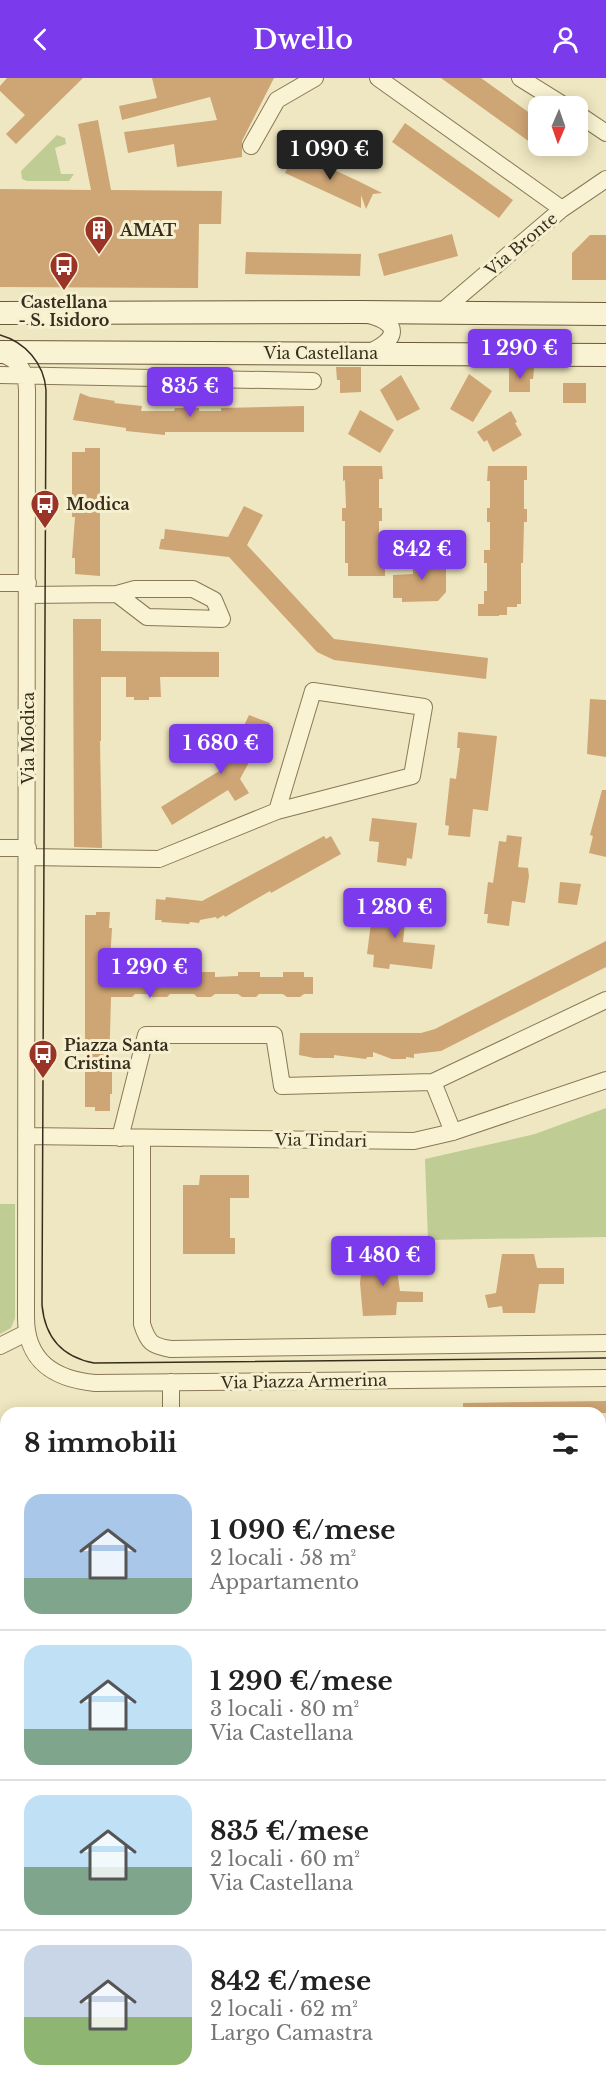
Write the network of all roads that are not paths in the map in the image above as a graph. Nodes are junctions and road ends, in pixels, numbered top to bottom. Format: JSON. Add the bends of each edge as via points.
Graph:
{"nodes":[{"id":1,"x":315,"y":78,"type":"edge"},
{"id":2,"x":378,"y":78,"type":"edge"},
{"id":3,"x":520,"y":78,"type":"edge"},
{"id":4,"x":549,"y":96,"type":"edge"},
{"id":5,"x":588,"y":121,"type":"edge"},
{"id":6,"x":606,"y":133,"type":"edge"},
{"id":7,"x":251,"y":146,"type":"dead end"},
{"id":8,"x":606,"y":179,"type":"edge"},
{"id":9,"x":562,"y":209,"type":"junction"},
{"id":10,"x":358,"y":312,"type":"junction"},
{"id":11,"x":0,"y":313,"type":"edge"},
{"id":12,"x":440,"y":313,"type":"junction"},
{"id":13,"x":606,"y":314,"type":"edge"},
{"id":14,"x":0,"y":353,"type":"edge"},
{"id":15,"x":365,"y":354,"type":"junction"},
{"id":16,"x":606,"y":355,"type":"edge"},
{"id":17,"x":0,"y":375,"type":"edge"},
{"id":18,"x":25,"y":375,"type":"junction"},
{"id":19,"x":313,"y":381,"type":"dead end"},
{"id":20,"x":0,"y":583,"type":"edge"},
{"id":21,"x":28,"y":589,"type":"junction"},
{"id":22,"x":117,"y":594,"type":"junction"},
{"id":23,"x":277,"y":811,"type":"junction"},
{"id":24,"x":0,"y":848,"type":"edge"},
{"id":25,"x":28,"y":852,"type":"junction"},
{"id":26,"x":606,"y":1000,"type":"edge"},
{"id":27,"x":606,"y":1080,"type":"edge"},
{"id":28,"x":434,"y":1082,"type":"junction"},
{"id":29,"x":453,"y":1132,"type":"junction"},
{"id":30,"x":26,"y":1136,"type":"junction"},
{"id":31,"x":120,"y":1138,"type":"junction"},
{"id":32,"x":142,"y":1138,"type":"junction"},
{"id":33,"x":26,"y":1333,"type":"junction"},
{"id":34,"x":606,"y":1343,"type":"edge"},
{"id":35,"x":0,"y":1346,"type":"edge"},
{"id":36,"x":606,"y":1378,"type":"edge"},
{"id":37,"x":171,"y":1382,"type":"junction"},
{"id":38,"x":171,"y":1407,"type":"edge"}],
"edges":[{"from":1,"to":7,"type":"street","via":[[277,100]]},
{"from":2,"to":9,"type":"street"},
{"from":3,"to":4,"type":"street"},
{"from":5,"to":6,"type":"street"},
{"from":8,"to":9,"type":"street","name":"Via Bronte"},
{"from":9,"to":12,"type":"street","name":"Via Bronte"},
{"from":10,"to":11,"type":"main road"},
{"from":10,"to":12,"type":"main road"},
{"from":10,"to":15,"type":"street","via":[[383,319],[392,332],[391,339]]},
{"from":12,"to":13,"type":"main road"},
{"from":14,"to":15,"type":"main road","name":"Via Castellana"},
{"from":14,"to":18,"type":"street","via":[[17,362]]},
{"from":15,"to":16,"type":"main road","name":"Via Castellana"},
{"from":17,"to":18,"type":"street"},
{"from":18,"to":19,"type":"street"},
{"from":18,"to":21,"type":"street","name":"Via Modica"},
{"from":20,"to":21,"type":"street"},
{"from":21,"to":22,"type":"street"},
{"from":21,"to":25,"type":"street","name":"Via Modica"},
{"from":22,"to":22,"type":"street","via":[[147,617],[222,619],[214,600],[193,589],[135,589]]},
{"from":23,"to":23,"type":"street","via":[[313,691],[424,707],[412,776]]},
{"from":23,"to":25,"type":"street","via":[[159,859]]},
{"from":24,"to":25,"type":"street"},
{"from":25,"to":30,"type":"street","name":"Via Modica"},
{"from":26,"to":28,"type":"street"},
{"from":27,"to":29,"type":"street","name":"Via Tindari"},
{"from":28,"to":29,"type":"street"},
{"from":28,"to":31,"type":"street","via":[[282,1086],[274,1035],[146,1035]]},
{"from":29,"to":32,"type":"street","name":"Via Tindari","via":[[414,1141]]},
{"from":30,"to":31,"type":"street","name":"Via Tindari"},
{"from":30,"to":33,"type":"street"},
{"from":31,"to":32,"type":"street","name":"Via Tindari"},
{"from":32,"to":34,"type":"street","name":"Via Piazza Armerina","via":[[142,1324],[155,1346]]},
{"from":33,"to":35,"type":"street"},
{"from":33,"to":37,"type":"street","name":"Via Piazza Armerina","via":[[37,1356],[49,1369],[75,1382]]},
{"from":36,"to":37,"type":"street","name":"Via Piazza Armerina"},
{"from":37,"to":38,"type":"street"}]}
